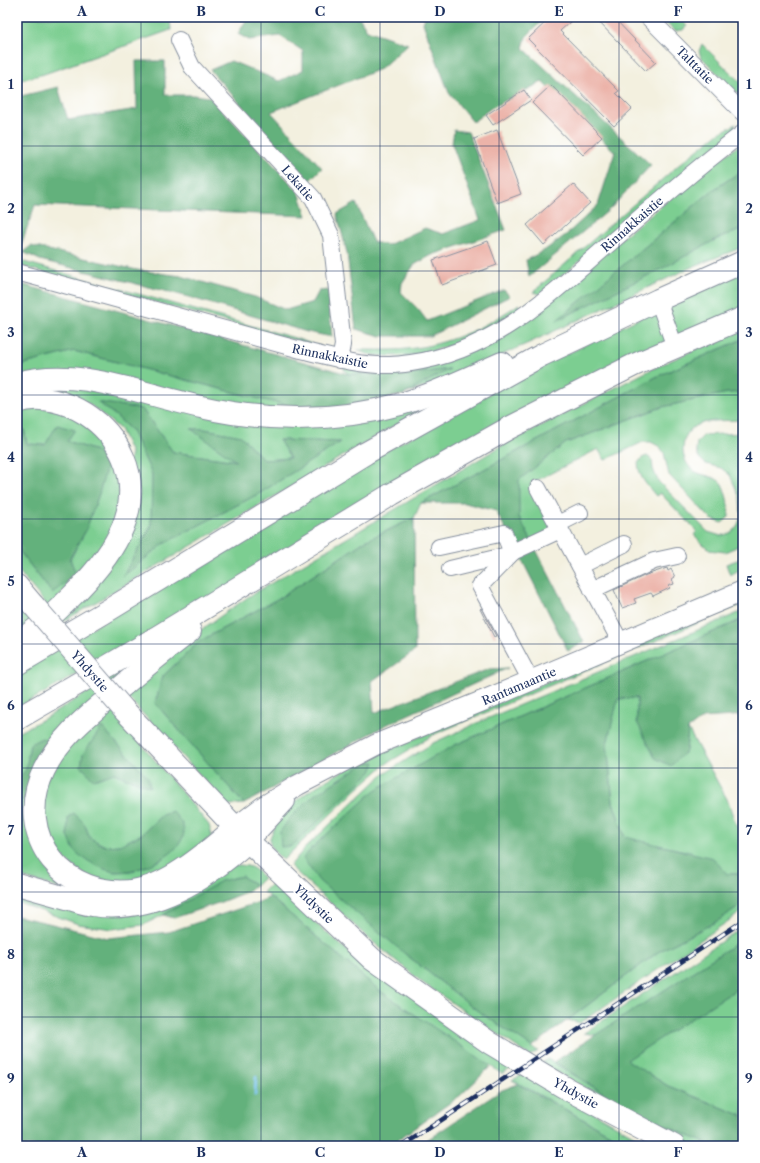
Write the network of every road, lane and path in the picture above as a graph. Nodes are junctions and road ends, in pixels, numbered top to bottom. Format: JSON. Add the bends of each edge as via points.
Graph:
{"nodes":[{"id":1,"x":648,"y":17,"type":"edge"},
{"id":2,"x":179,"y":40,"type":"dead end"},
{"id":3,"x":743,"y":114,"type":"edge"},
{"id":4,"x":743,"y":133,"type":"edge"},
{"id":5,"x":743,"y":262,"type":"edge"},
{"id":6,"x":17,"y":272,"type":"edge"},
{"id":7,"x":658,"y":300,"type":"junction"},
{"id":8,"x":743,"y":318,"type":"edge"},
{"id":9,"x":675,"y":347,"type":"junction"},
{"id":10,"x":542,"y":355,"type":"junction"},
{"id":11,"x":340,"y":360,"type":"junction"},
{"id":12,"x":17,"y":384,"type":"edge"},
{"id":13,"x":17,"y":402,"type":"edge"},
{"id":14,"x":538,"y":488,"type":"dead end"},
{"id":15,"x":580,"y":513,"type":"dead end"},
{"id":16,"x":559,"y":527,"type":"junction"},
{"id":17,"x":624,"y":544,"type":"dead end"},
{"id":18,"x":439,"y":547,"type":"dead end"},
{"id":19,"x":512,"y":553,"type":"junction"},
{"id":20,"x":677,"y":556,"type":"dead end"},
{"id":21,"x":580,"y":566,"type":"junction"},
{"id":22,"x":450,"y":569,"type":"dead end"},
{"id":23,"x":17,"y":586,"type":"edge"},
{"id":24,"x":592,"y":590,"type":"junction"},
{"id":25,"x":743,"y":591,"type":"edge"},
{"id":26,"x":227,"y":595,"type":"junction"},
{"id":27,"x":17,"y":643,"type":"edge"},
{"id":28,"x":621,"y":643,"type":"junction"},
{"id":29,"x":17,"y":664,"type":"edge"},
{"id":30,"x":530,"y":681,"type":"junction"},
{"id":31,"x":17,"y":719,"type":"edge"},
{"id":32,"x":242,"y":834,"type":"junction"},
{"id":33,"x":17,"y":884,"type":"edge"},
{"id":34,"x":674,"y":1146,"type":"edge"}],
"edges":[{"from":1,"to":3,"type":"street","name":"Talttatie"},
{"from":2,"to":11,"type":"street","name":"Lekatie","via":[[192,67],[314,198],[331,234],[343,345]]},
{"from":4,"to":11,"type":"street","name":"Rinnakkaistie","via":[[700,166],[547,298],[495,334],[449,354],[423,361],[372,365]]},
{"from":5,"to":7,"type":"highway"},
{"from":6,"to":11,"type":"street","name":"Rinnakkaistie"},
{"from":7,"to":9,"type":"street"},
{"from":7,"to":10,"type":"highway"},
{"from":8,"to":9,"type":"highway"},
{"from":9,"to":26,"type":"highway","via":[[509,428],[392,494]]},
{"from":10,"to":12,"type":"highway","via":[[514,358],[402,403],[363,413],[320,417],[280,418],[238,414],[202,408],[88,380],[32,379]]},
{"from":10,"to":29,"type":"highway","via":[[366,453]]},
{"from":13,"to":27,"type":"highway","via":[[40,399],[61,402],[96,420],[109,433],[120,450],[127,467],[130,485],[129,506],[124,525],[105,559],[62,606]]},
{"from":14,"to":16,"type":"street"},
{"from":15,"to":16,"type":"street"},
{"from":16,"to":19,"type":"street"},
{"from":16,"to":21,"type":"street"},
{"from":17,"to":21,"type":"street"},
{"from":18,"to":19,"type":"street","via":[[504,533]]},
{"from":19,"to":22,"type":"street"},
{"from":19,"to":30,"type":"street","via":[[480,586]]},
{"from":20,"to":24,"type":"street","via":[[654,562]]},
{"from":21,"to":24,"type":"street"},
{"from":23,"to":32,"type":"highway","name":"Yhdystie","bridge":true,"via":[[125,711]]},
{"from":24,"to":28,"type":"street"},
{"from":25,"to":28,"type":"main road","name":"Rantamaantie"},
{"from":26,"to":31,"type":"highway"},
{"from":26,"to":32,"type":"highway","via":[[202,622],[148,663],[78,725],[54,752],[38,787],[34,807],[40,836],[55,864],[68,876],[84,885],[101,890],[138,890],[159,883],[192,864],[214,847]]},
{"from":28,"to":30,"type":"main road","name":"Rantamaantie"},
{"from":30,"to":32,"type":"main road","name":"Rantamaantie","via":[[375,745],[298,785],[264,806]]},
{"from":32,"to":33,"type":"highway","via":[[227,860],[167,896],[140,904],[114,907],[92,905]]},
{"from":32,"to":34,"type":"highway","name":"Yhdystie","via":[[372,959],[430,1001],[490,1043],[569,1090]]}]}
